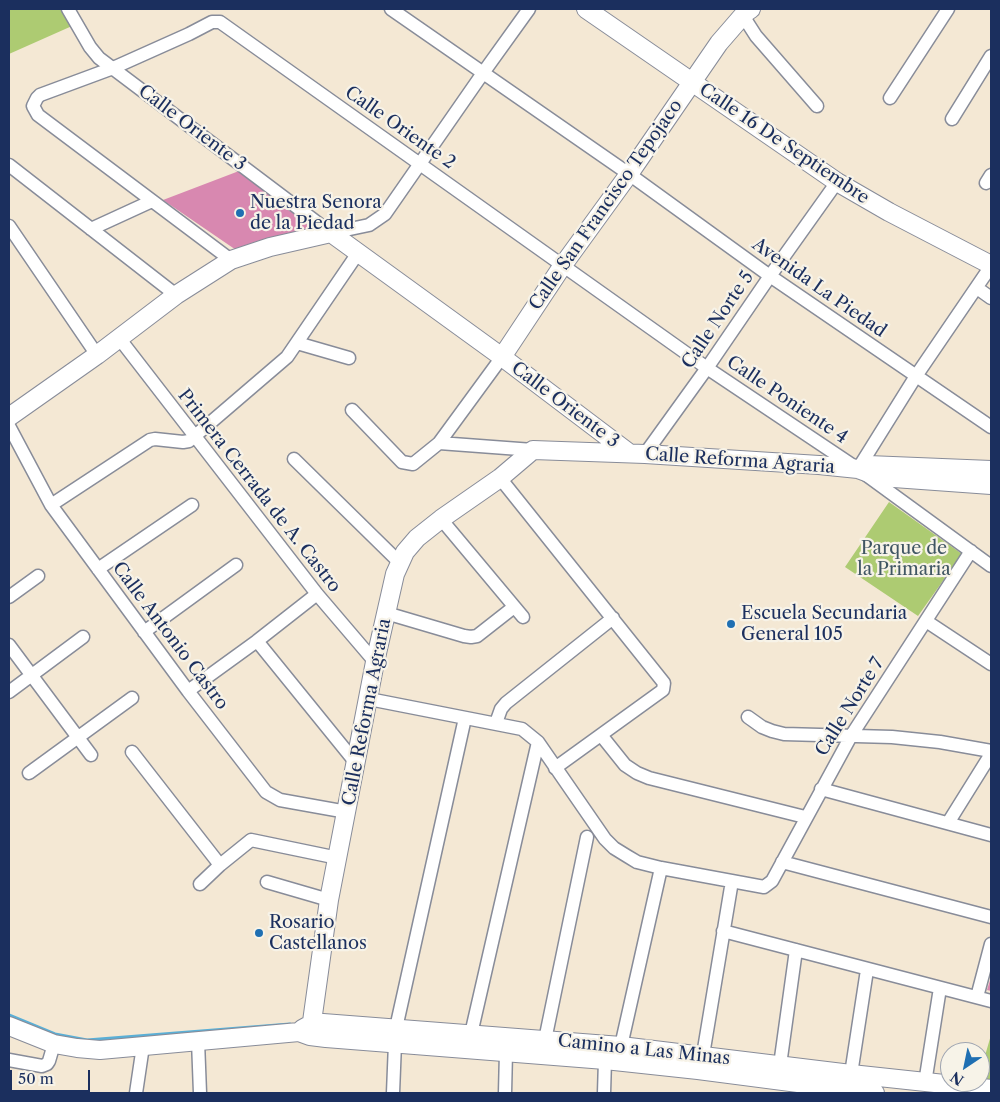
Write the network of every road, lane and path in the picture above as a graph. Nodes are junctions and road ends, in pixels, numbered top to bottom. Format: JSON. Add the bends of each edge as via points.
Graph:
{"nodes":[{"id":1,"x":68,"y":9,"type":"edge"},
{"id":2,"x":391,"y":9,"type":"edge"},
{"id":3,"x":529,"y":9,"type":"edge"},
{"id":4,"x":586,"y":9,"type":"edge"},
{"id":5,"x":948,"y":9,"type":"edge"},
{"id":6,"x":747,"y":10,"type":"edge"},
{"id":7,"x":991,"y":56,"type":"edge"},
{"id":8,"x":113,"y":68,"type":"junction"},
{"id":9,"x":483,"y":73,"type":"junction"},
{"id":10,"x":692,"y":82,"type":"junction"},
{"id":11,"x":890,"y":98,"type":"dead end"},
{"id":12,"x":817,"y":106,"type":"dead end"},
{"id":13,"x":952,"y":119,"type":"dead end"},
{"id":14,"x":421,"y":163,"type":"junction"},
{"id":15,"x":9,"y":165,"type":"edge"},
{"id":16,"x":629,"y":174,"type":"junction"},
{"id":17,"x":837,"y":182,"type":"junction"},
{"id":18,"x":152,"y":201,"type":"junction"},
{"id":19,"x":9,"y":226,"type":"edge"},
{"id":20,"x":90,"y":229,"type":"junction"},
{"id":21,"x":331,"y":233,"type":"junction"},
{"id":22,"x":358,"y":253,"type":"junction"},
{"id":23,"x":231,"y":260,"type":"junction"},
{"id":24,"x":563,"y":265,"type":"junction"},
{"id":25,"x":991,"y":265,"type":"edge"},
{"id":26,"x":770,"y":276,"type":"junction"},
{"id":27,"x":977,"y":288,"type":"junction"},
{"id":28,"x":176,"y":295,"type":"junction"},
{"id":29,"x":991,"y":298,"type":"edge"},
{"id":30,"x":119,"y":338,"type":"junction"},
{"id":31,"x":297,"y":343,"type":"junction"},
{"id":32,"x":97,"y":355,"type":"junction"},
{"id":33,"x":502,"y":357,"type":"junction"},
{"id":34,"x":349,"y":358,"type":"dead end"},
{"id":35,"x":708,"y":368,"type":"junction"},
{"id":36,"x":916,"y":376,"type":"junction"},
{"id":37,"x":352,"y":410,"type":"dead end"},
{"id":38,"x":9,"y":417,"type":"edge"},
{"id":39,"x":9,"y":426,"type":"edge"},
{"id":40,"x":991,"y":427,"type":"edge"},
{"id":41,"x":194,"y":436,"type":"junction"},
{"id":42,"x":439,"y":442,"type":"junction"},
{"id":43,"x":532,"y":450,"type":"junction"},
{"id":44,"x":637,"y":454,"type":"junction"},
{"id":45,"x":294,"y":459,"type":"dead end"},
{"id":46,"x":858,"y":469,"type":"junction"},
{"id":47,"x":991,"y":470,"type":"edge"},
{"id":48,"x":500,"y":478,"type":"junction"},
{"id":49,"x":991,"y":485,"type":"edge"},
{"id":50,"x":51,"y":505,"type":"junction"},
{"id":51,"x":192,"y":505,"type":"dead end"},
{"id":52,"x":441,"y":519,"type":"junction"},
{"id":53,"x":971,"y":551,"type":"junction"},
{"id":54,"x":399,"y":562,"type":"junction"},
{"id":55,"x":236,"y":564,"type":"dead end"},
{"id":56,"x":991,"y":566,"type":"edge"},
{"id":57,"x":98,"y":569,"type":"junction"},
{"id":58,"x":38,"y":576,"type":"dead end"},
{"id":59,"x":317,"y":594,"type":"junction"},
{"id":60,"x":9,"y":597,"type":"edge"},
{"id":61,"x":514,"y":607,"type":"junction"},
{"id":62,"x":386,"y":612,"type":"junction"},
{"id":63,"x":523,"y":617,"type":"dead end"},
{"id":64,"x":613,"y":618,"type":"junction"},
{"id":65,"x":926,"y":621,"type":"junction"},
{"id":66,"x":144,"y":632,"type":"junction"},
{"id":67,"x":83,"y":637,"type":"dead end"},
{"id":68,"x":257,"y":641,"type":"junction"},
{"id":69,"x":9,"y":645,"type":"edge"},
{"id":70,"x":375,"y":662,"type":"junction"},
{"id":71,"x":991,"y":664,"type":"edge"},
{"id":72,"x":32,"y":676,"type":"junction"},
{"id":73,"x":188,"y":691,"type":"junction"},
{"id":74,"x":9,"y":692,"type":"edge"},
{"id":75,"x":132,"y":698,"type":"dead end"},
{"id":76,"x":369,"y":699,"type":"junction"},
{"id":77,"x":748,"y":717,"type":"dead end"},
{"id":78,"x":465,"y":718,"type":"junction"},
{"id":79,"x":496,"y":723,"type":"junction"},
{"id":80,"x":601,"y":735,"type":"junction"},
{"id":81,"x":851,"y":736,"type":"junction"},
{"id":82,"x":77,"y":737,"type":"junction"},
{"id":83,"x":538,"y":742,"type":"junction"},
{"id":84,"x":132,"y":752,"type":"dead end"},
{"id":85,"x":991,"y":752,"type":"edge"},
{"id":86,"x":91,"y":755,"type":"dead end"},
{"id":87,"x":356,"y":763,"type":"junction"},
{"id":88,"x":555,"y":768,"type":"junction"},
{"id":89,"x":29,"y":773,"type":"dead end"},
{"id":90,"x":821,"y":790,"type":"junction"},
{"id":91,"x":347,"y":812,"type":"junction"},
{"id":92,"x":805,"y":818,"type":"junction"},
{"id":93,"x":948,"y":823,"type":"junction"},
{"id":94,"x":991,"y":835,"type":"edge"},
{"id":95,"x":587,"y":837,"type":"dead end"},
{"id":96,"x":338,"y":858,"type":"junction"},
{"id":97,"x":782,"y":862,"type":"junction"},
{"id":98,"x":220,"y":864,"type":"junction"},
{"id":99,"x":661,"y":868,"type":"junction"},
{"id":100,"x":732,"y":881,"type":"junction"},
{"id":101,"x":267,"y":882,"type":"dead end"},
{"id":102,"x":200,"y":884,"type":"dead end"},
{"id":103,"x":329,"y":900,"type":"junction"},
{"id":104,"x":991,"y":917,"type":"edge"},
{"id":105,"x":723,"y":931,"type":"junction"},
{"id":106,"x":991,"y":944,"type":"edge"},
{"id":107,"x":796,"y":950,"type":"junction"},
{"id":108,"x":867,"y":970,"type":"junction"},
{"id":109,"x":940,"y":988,"type":"junction"},
{"id":110,"x":977,"y":997,"type":"junction"},
{"id":111,"x":991,"y":1001,"type":"edge"},
{"id":112,"x":9,"y":1026,"type":"edge"},
{"id":113,"x":306,"y":1031,"type":"junction"},
{"id":114,"x":471,"y":1034,"type":"junction"},
{"id":115,"x":396,"y":1036,"type":"junction"},
{"id":116,"x":545,"y":1040,"type":"junction"},
{"id":117,"x":198,"y":1041,"type":"junction"},
{"id":118,"x":54,"y":1044,"type":"junction"},
{"id":119,"x":143,"y":1046,"type":"junction"},
{"id":120,"x":621,"y":1046,"type":"junction"},
{"id":121,"x":506,"y":1052,"type":"junction"},
{"id":122,"x":703,"y":1055,"type":"junction"},
{"id":123,"x":9,"y":1060,"type":"edge"},
{"id":124,"x":605,"y":1060,"type":"junction"},
{"id":125,"x":780,"y":1065,"type":"junction"},
{"id":126,"x":851,"y":1074,"type":"junction"},
{"id":127,"x":925,"y":1083,"type":"junction"},
{"id":128,"x":991,"y":1090,"type":"edge"},
{"id":129,"x":840,"y":1091,"type":"edge"},
{"id":130,"x":136,"y":1093,"type":"edge"},
{"id":131,"x":200,"y":1093,"type":"edge"},
{"id":132,"x":393,"y":1093,"type":"edge"},
{"id":133,"x":505,"y":1093,"type":"edge"},
{"id":134,"x":604,"y":1093,"type":"edge"},
{"id":135,"x":875,"y":1093,"type":"edge"}],
"edges":[{"from":1,"to":8,"type":"street","name":"Calle Oriente 3","via":[[90,47]]},
{"from":2,"to":9,"type":"street","name":"Avenida La Piedad"},
{"from":3,"to":9,"type":"street"},
{"from":4,"to":10,"type":"street","name":"Calle 16 De Septiembre"},
{"from":5,"to":11,"type":"street"},
{"from":6,"to":10,"type":"street","name":"Calle San Francisco Tepojaco","via":[[726,33]]},
{"from":6,"to":12,"type":"street","via":[[748,22],[756,36]]},
{"from":7,"to":13,"type":"street"},
{"from":8,"to":14,"type":"street","name":"Calle Oriente 2","via":[[217,21]]},
{"from":8,"to":18,"type":"street","via":[[40,95],[33,106],[38,115]]},
{"from":8,"to":21,"type":"street","name":"Calle Oriente 3"},
{"from":9,"to":14,"type":"street"},
{"from":9,"to":16,"type":"street","name":"Avenida La Piedad"},
{"from":10,"to":16,"type":"street","name":"Calle San Francisco Tepojaco"},
{"from":10,"to":17,"type":"street","name":"Calle 16 De Septiembre"},
{"from":14,"to":21,"type":"street","via":[[386,214],[369,225]]},
{"from":14,"to":24,"type":"street","name":"Calle Oriente 2"},
{"from":15,"to":20,"type":"street"},
{"from":16,"to":24,"type":"street","name":"Calle San Francisco Tepojaco"},
{"from":16,"to":26,"type":"street","name":"Avenida La Piedad"},
{"from":17,"to":25,"type":"street","name":"Calle 16 De Septiembre"},
{"from":17,"to":26,"type":"street","name":"Calle Norte 5"},
{"from":18,"to":20,"type":"street"},
{"from":18,"to":23,"type":"street"},
{"from":19,"to":32,"type":"street"},
{"from":20,"to":28,"type":"street"},
{"from":21,"to":22,"type":"street","name":"Calle Oriente 3"},
{"from":21,"to":23,"type":"street"},
{"from":22,"to":31,"type":"street"},
{"from":22,"to":33,"type":"street","name":"Calle Oriente 3"},
{"from":23,"to":28,"type":"street"},
{"from":24,"to":33,"type":"street","name":"Calle San Francisco Tepojaco"},
{"from":24,"to":35,"type":"street","name":"Calle Poniente 4"},
{"from":25,"to":27,"type":"street"},
{"from":26,"to":35,"type":"street","name":"Calle Norte 5"},
{"from":26,"to":36,"type":"street","name":"Avenida La Piedad"},
{"from":27,"to":29,"type":"street"},
{"from":27,"to":36,"type":"street"},
{"from":28,"to":30,"type":"street"},
{"from":30,"to":32,"type":"street"},
{"from":30,"to":41,"type":"street","name":"Primera Cerrada de A. Castro"},
{"from":31,"to":34,"type":"street"},
{"from":31,"to":41,"type":"street","via":[[288,357]]},
{"from":32,"to":38,"type":"street"},
{"from":33,"to":42,"type":"street"},
{"from":33,"to":44,"type":"street","name":"Calle Oriente 3"},
{"from":35,"to":44,"type":"street","name":"Calle Norte 5"},
{"from":35,"to":46,"type":"street","name":"Calle Poniente 4"},
{"from":36,"to":40,"type":"street","name":"Avenida La Piedad"},
{"from":36,"to":46,"type":"street"},
{"from":37,"to":42,"type":"street","via":[[406,464],[413,464]]},
{"from":39,"to":50,"type":"street","name":"Calle Antonio Castro"},
{"from":41,"to":50,"type":"street","via":[[183,442],[150,440]]},
{"from":41,"to":59,"type":"street","name":"Primera Cerrada de A. Castro"},
{"from":42,"to":43,"type":"street","name":"Calle Reforma Agraria"},
{"from":43,"to":44,"type":"street","name":"Calle Reforma Agraria"},
{"from":43,"to":48,"type":"street","name":"Calle Reforma Agraria"},
{"from":44,"to":46,"type":"street","name":"Calle Reforma Agraria"},
{"from":45,"to":54,"type":"street"},
{"from":46,"to":47,"type":"street","name":"Calle Reforma Agraria","via":[[874,465]]},
{"from":46,"to":49,"type":"street","name":"Calle Reforma Agraria","via":[[880,477]]},
{"from":46,"to":53,"type":"street","name":"Calle Poniente 4"},
{"from":48,"to":52,"type":"street","name":"Calle Reforma Agraria"},
{"from":48,"to":64,"type":"street"},
{"from":50,"to":57,"type":"street","name":"Calle Antonio Castro"},
{"from":51,"to":57,"type":"street"},
{"from":52,"to":54,"type":"street","name":"Calle Reforma Agraria","via":[[418,538]]},
{"from":52,"to":61,"type":"street"},
{"from":53,"to":56,"type":"street","name":"Calle Poniente 4"},
{"from":53,"to":65,"type":"street","name":"Calle Norte 7"},
{"from":54,"to":62,"type":"street","name":"Calle Reforma Agraria"},
{"from":55,"to":66,"type":"street"},
{"from":57,"to":66,"type":"street","name":"Calle Antonio Castro"},
{"from":58,"to":60,"type":"street"},
{"from":59,"to":68,"type":"street"},
{"from":59,"to":70,"type":"street","name":"Primera Cerrada de A. Castro"},
{"from":61,"to":62,"type":"street","via":[[477,636],[471,637]]},
{"from":61,"to":63,"type":"street"},
{"from":62,"to":70,"type":"street","name":"Calle Reforma Agraria"},
{"from":64,"to":79,"type":"street","via":[[506,703]]},
{"from":64,"to":80,"type":"street","via":[[664,683],[663,690]]},
{"from":65,"to":71,"type":"street"},
{"from":65,"to":81,"type":"street","name":"Calle Norte 7"},
{"from":66,"to":73,"type":"street","name":"Calle Antonio Castro"},
{"from":67,"to":72,"type":"street"},
{"from":68,"to":73,"type":"street"},
{"from":68,"to":87,"type":"street"},
{"from":69,"to":72,"type":"street"},
{"from":70,"to":76,"type":"street","name":"Calle Reforma Agraria"},
{"from":72,"to":74,"type":"street"},
{"from":72,"to":82,"type":"street"},
{"from":73,"to":91,"type":"street","name":"Calle Antonio Castro","via":[[266,792],[280,800]]},
{"from":75,"to":82,"type":"street"},
{"from":76,"to":78,"type":"street"},
{"from":76,"to":87,"type":"street","name":"Calle Reforma Agraria"},
{"from":77,"to":81,"type":"street","via":[[762,727],[784,734]]},
{"from":78,"to":79,"type":"street"},
{"from":78,"to":115,"type":"street"},
{"from":79,"to":83,"type":"street","via":[[522,729]]},
{"from":80,"to":88,"type":"street"},
{"from":80,"to":92,"type":"street","via":[[625,765],[637,773]]},
{"from":81,"to":85,"type":"street","via":[[940,742]]},
{"from":81,"to":90,"type":"street","name":"Calle Norte 7"},
{"from":82,"to":86,"type":"street"},
{"from":82,"to":89,"type":"street"},
{"from":83,"to":88,"type":"street"},
{"from":83,"to":114,"type":"street"},
{"from":84,"to":98,"type":"street"},
{"from":85,"to":93,"type":"street"},
{"from":87,"to":91,"type":"street","name":"Calle Reforma Agraria"},
{"from":88,"to":99,"type":"street","via":[[614,848],[637,862]]},
{"from":90,"to":92,"type":"street","name":"Calle Norte 7"},
{"from":90,"to":93,"type":"street"},
{"from":91,"to":96,"type":"street","name":"Calle Reforma Agraria"},
{"from":92,"to":97,"type":"street","name":"Calle Norte 7"},
{"from":93,"to":94,"type":"street"},
{"from":95,"to":116,"type":"street"},
{"from":96,"to":98,"type":"street","via":[[251,840]]},
{"from":96,"to":103,"type":"street","name":"Calle Reforma Agraria"},
{"from":97,"to":100,"type":"street","name":"Calle Norte 7","via":[[768,886]]},
{"from":97,"to":104,"type":"street"},
{"from":98,"to":102,"type":"street"},
{"from":99,"to":100,"type":"street"},
{"from":99,"to":120,"type":"street"},
{"from":100,"to":105,"type":"street"},
{"from":101,"to":103,"type":"street"},
{"from":103,"to":113,"type":"street","name":"Calle Reforma Agraria"},
{"from":105,"to":107,"type":"street"},
{"from":105,"to":122,"type":"street"},
{"from":106,"to":110,"type":"street"},
{"from":107,"to":108,"type":"street"},
{"from":107,"to":125,"type":"street"},
{"from":108,"to":109,"type":"street"},
{"from":108,"to":126,"type":"street"},
{"from":109,"to":110,"type":"street"},
{"from":109,"to":127,"type":"street"},
{"from":110,"to":111,"type":"street"},
{"from":112,"to":118,"type":"street","name":"Camino a Las Minas"},
{"from":113,"to":115,"type":"street","name":"Camino a Las Minas"},
{"from":113,"to":117,"type":"street","name":"Camino a Las Minas"},
{"from":114,"to":115,"type":"street","name":"Camino a Las Minas"},
{"from":114,"to":116,"type":"street","name":"Camino a Las Minas"},
{"from":115,"to":121,"type":"street","name":"Camino a Las Minas"},
{"from":115,"to":132,"type":"street"},
{"from":116,"to":120,"type":"street","name":"Camino a Las Minas"},
{"from":117,"to":119,"type":"street","name":"Camino a Las Minas"},
{"from":117,"to":131,"type":"street"},
{"from":118,"to":119,"type":"street","name":"Camino a Las Minas","via":[[100,1050]]},
{"from":118,"to":123,"type":"street","via":[[49,1061],[42,1066]]},
{"from":119,"to":130,"type":"street"},
{"from":120,"to":122,"type":"street","name":"Camino a Las Minas"},
{"from":121,"to":124,"type":"street","name":"Camino a Las Minas"},
{"from":121,"to":133,"type":"street"},
{"from":122,"to":125,"type":"street","name":"Camino a Las Minas"},
{"from":124,"to":129,"type":"street","name":"Camino a Las Minas"},
{"from":124,"to":134,"type":"street"},
{"from":125,"to":126,"type":"street","name":"Camino a Las Minas"},
{"from":126,"to":127,"type":"street","name":"Camino a Las Minas"},
{"from":127,"to":128,"type":"street","name":"Camino a Las Minas"},
{"from":129,"to":135,"type":"street","name":"Camino a Las Minas"}]}
